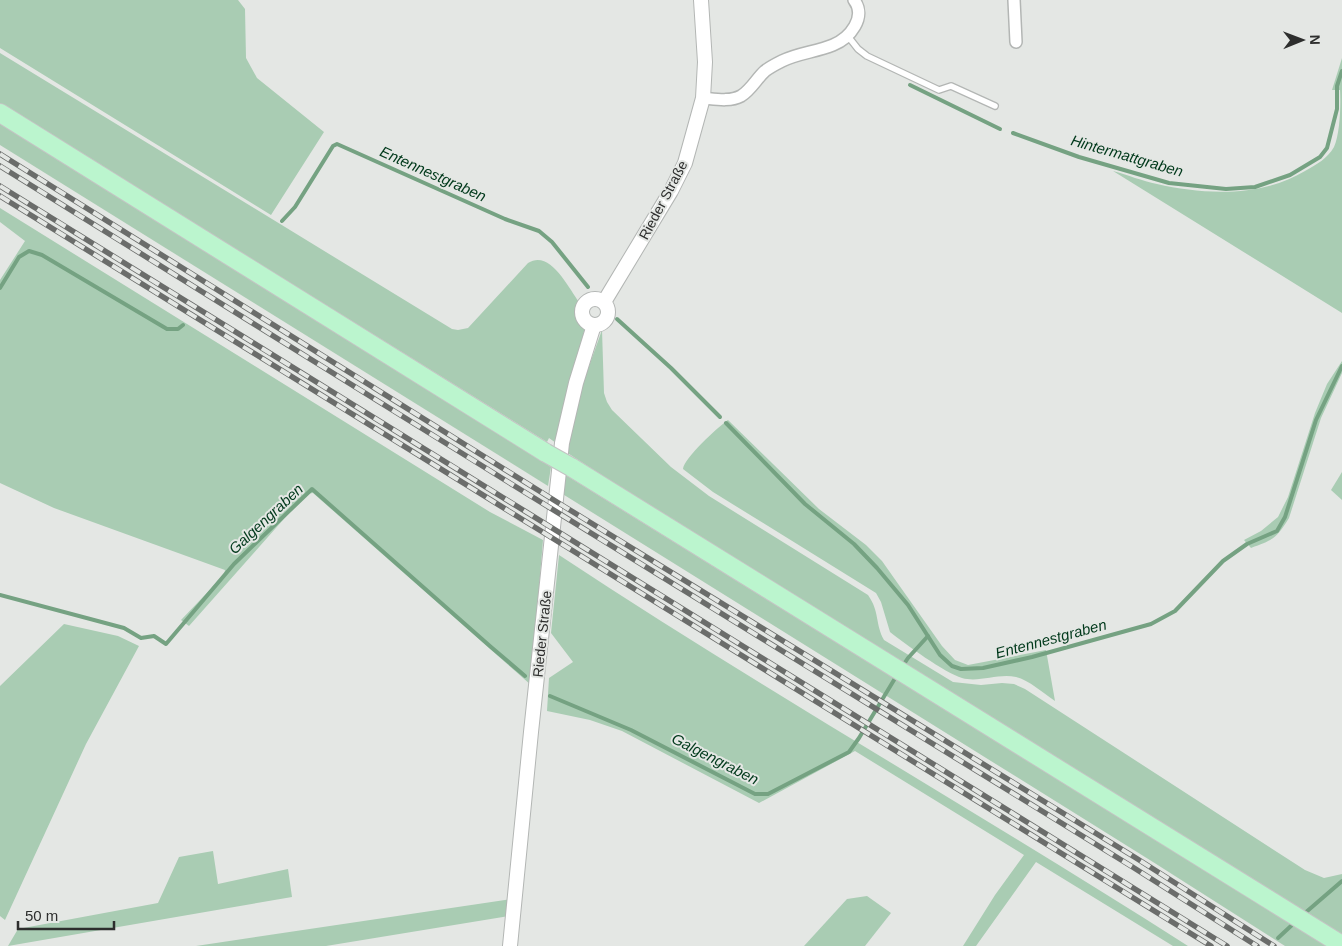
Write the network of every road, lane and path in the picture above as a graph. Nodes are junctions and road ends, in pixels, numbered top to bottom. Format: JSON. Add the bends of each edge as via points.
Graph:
{"nodes":[{"id":1,"x":701,"y":0,"type":"edge"},
{"id":2,"x":854,"y":0,"type":"edge"},
{"id":3,"x":1014,"y":0,"type":"edge"},
{"id":4,"x":847,"y":35,"type":"junction"},
{"id":5,"x":1016,"y":42,"type":"dead end"},
{"id":6,"x":704,"y":98,"type":"junction"},
{"id":7,"x":995,"y":106,"type":"dead end"},
{"id":8,"x":0,"y":113,"type":"edge"},
{"id":9,"x":604,"y":302,"type":"junction"},
{"id":10,"x":594,"y":325,"type":"junction"},
{"id":11,"x":1342,"y":945,"type":"edge"},
{"id":12,"x":510,"y":946,"type":"edge"}],
"edges":[{"from":1,"to":6,"type":"street","name":"Rieder Straße"},
{"from":2,"to":4,"type":"street","via":[[859,16],[857,24]]},
{"from":3,"to":5,"type":"street"},
{"from":4,"to":6,"type":"street","via":[[835,44],[781,61],[741,96],[728,100]]},
{"from":4,"to":7,"type":"lane","via":[[867,56],[939,90],[951,86]]},
{"from":6,"to":9,"type":"street","name":"Rieder Straße","via":[[685,163]]},
{"from":8,"to":11,"type":"main road","bridge":true},
{"from":9,"to":10,"type":"street","name":"Rieder Straße","via":[[608,309],[607,317]]},
{"from":9,"to":10,"type":"street","via":[[596,298],[588,300],[582,307],[584,320]]},
{"from":10,"to":12,"type":"street","name":"Rieder Straße","via":[[576,383],[561,451]]}]}
